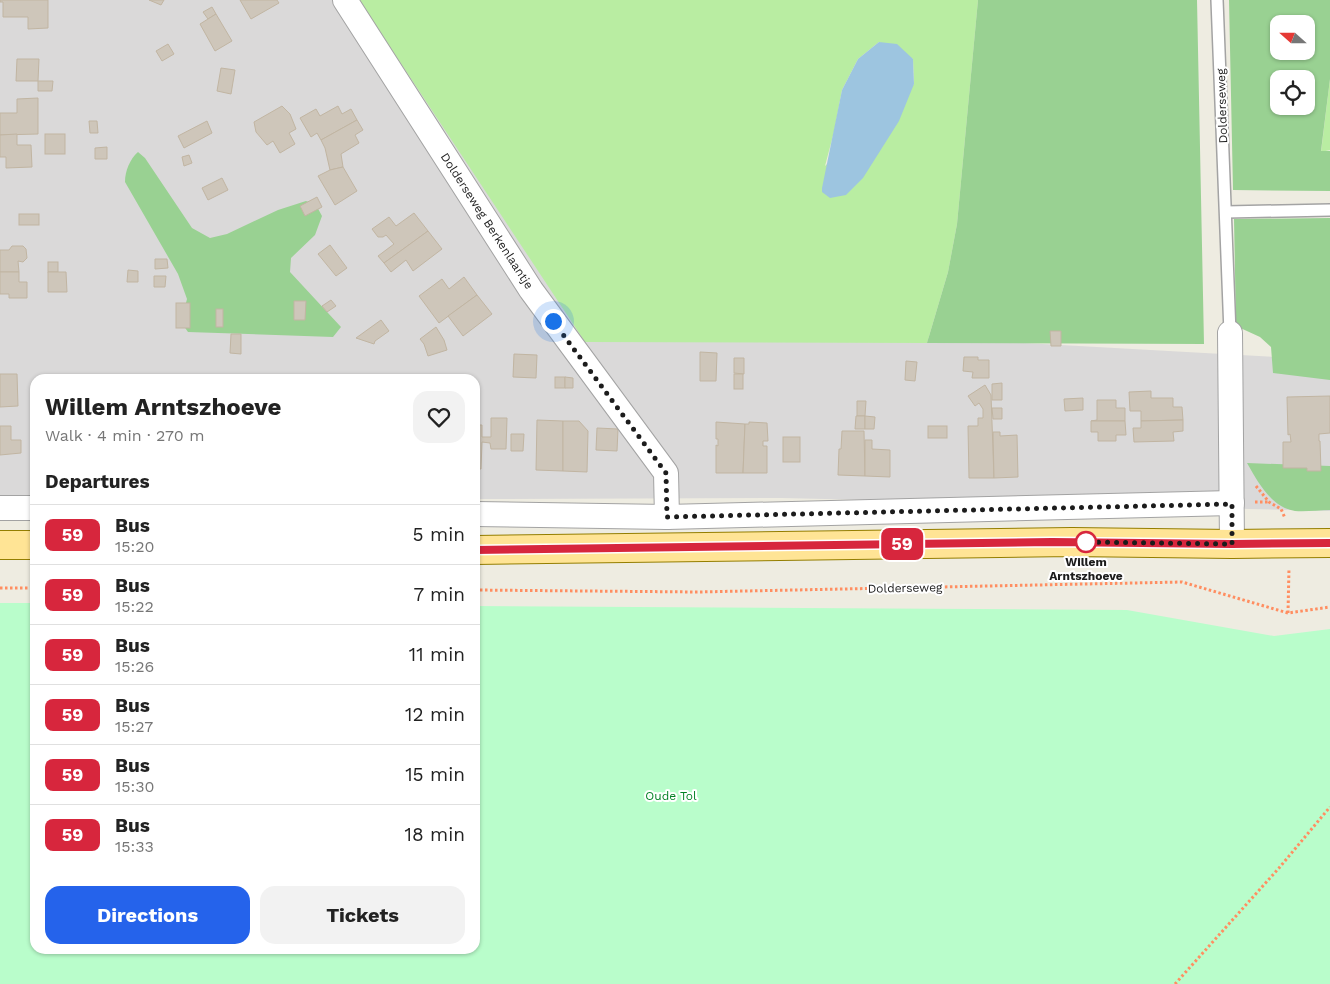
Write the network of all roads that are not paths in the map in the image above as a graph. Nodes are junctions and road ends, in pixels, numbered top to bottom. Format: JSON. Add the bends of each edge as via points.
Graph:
{"nodes":[{"id":1,"x":346,"y":0,"type":"edge"},
{"id":2,"x":1217,"y":0,"type":"edge"},
{"id":3,"x":1330,"y":210,"type":"edge"},
{"id":4,"x":1226,"y":212,"type":"junction"},
{"id":5,"x":1230,"y":333,"type":"joint"},
{"id":6,"x":1232,"y":504,"type":"junction"},
{"id":7,"x":0,"y":508,"type":"edge"},
{"id":8,"x":30,"y":508,"type":"edge"},
{"id":9,"x":480,"y":514,"type":"edge"},
{"id":10,"x":667,"y":517,"type":"junction"},
{"id":11,"x":1330,"y":543,"type":"edge"},
{"id":12,"x":1232,"y":544,"type":"junction"},
{"id":13,"x":0,"y":545,"type":"edge"},
{"id":14,"x":30,"y":545,"type":"edge"},
{"id":15,"x":480,"y":550,"type":"edge"}],
"edges":[{"from":1,"to":10,"type":"street","name":"Dolderseweg Berkenlaantje","via":[[531,290],[666,473]]},
{"from":2,"to":4,"type":"lane","name":"Dolderseweg"},
{"from":3,"to":4,"type":"lane"},
{"from":4,"to":5,"type":"lane","name":"Dolderseweg"},
{"from":5,"to":6,"type":"street"},
{"from":6,"to":10,"type":"street"},
{"from":6,"to":12,"type":"street"},
{"from":7,"to":8,"type":"street"},
{"from":9,"to":10,"type":"street"},
{"from":11,"to":12,"type":"main road"},
{"from":12,"to":15,"type":"main road","via":[[1052,542]]},
{"from":13,"to":14,"type":"main road"}]}
